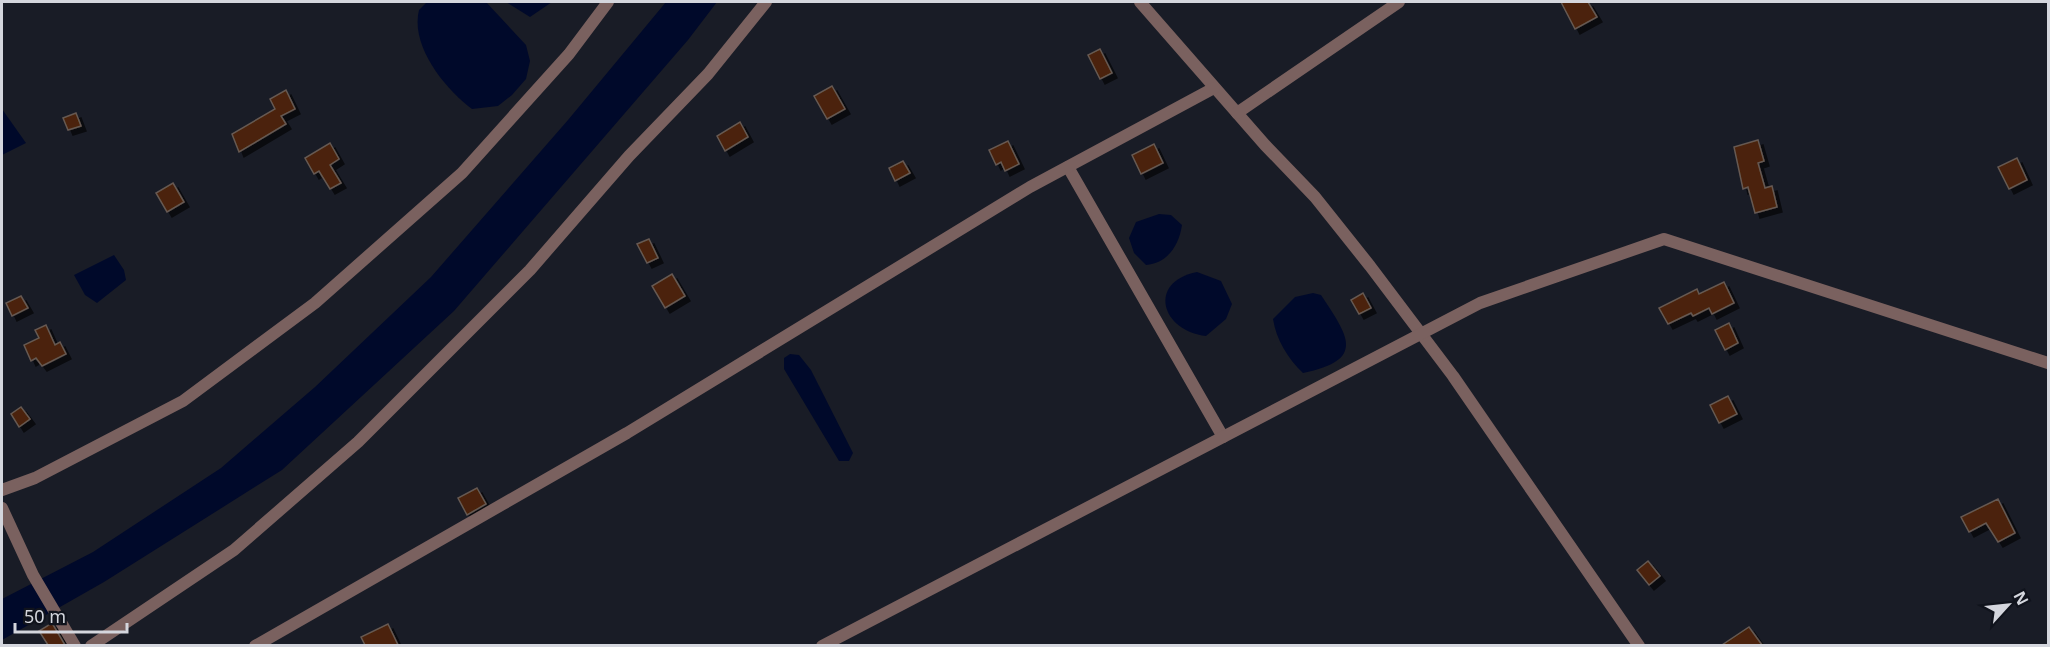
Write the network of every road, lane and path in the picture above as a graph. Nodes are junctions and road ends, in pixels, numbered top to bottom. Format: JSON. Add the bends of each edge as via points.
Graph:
{"nodes":[{"id":1,"x":608,"y":2,"type":"edge"},
{"id":2,"x":766,"y":2,"type":"edge"},
{"id":3,"x":1140,"y":2,"type":"edge"},
{"id":4,"x":1400,"y":2,"type":"edge"},
{"id":5,"x":1215,"y":88,"type":"junction"},
{"id":6,"x":1236,"y":113,"type":"junction"},
{"id":7,"x":1068,"y":167,"type":"junction"},
{"id":8,"x":1421,"y":334,"type":"junction"},
{"id":9,"x":2049,"y":363,"type":"edge"},
{"id":10,"x":1223,"y":437,"type":"junction"},
{"id":11,"x":2,"y":490,"type":"edge"},
{"id":12,"x":2,"y":508,"type":"edge"},
{"id":13,"x":75,"y":645,"type":"edge"},
{"id":14,"x":91,"y":645,"type":"edge"},
{"id":15,"x":255,"y":645,"type":"edge"},
{"id":16,"x":822,"y":645,"type":"edge"},
{"id":17,"x":1639,"y":645,"type":"edge"}],
"edges":[{"from":1,"to":11,"type":"street","via":[[569,54],[462,173],[315,303],[183,401],[35,478]]},
{"from":2,"to":14,"type":"street","via":[[708,74],[629,156],[530,270],[358,442],[234,550]]},
{"from":3,"to":5,"type":"street"},
{"from":4,"to":6,"type":"street"},
{"from":5,"to":6,"type":"street"},
{"from":5,"to":7,"type":"street"},
{"from":6,"to":8,"type":"street","via":[[1316,197]]},
{"from":7,"to":10,"type":"street"},
{"from":7,"to":15,"type":"street","via":[[617,439]]},
{"from":8,"to":9,"type":"street","via":[[1480,303],[1664,239]]},
{"from":8,"to":10,"type":"street"},
{"from":8,"to":17,"type":"street"},
{"from":10,"to":16,"type":"street"},
{"from":12,"to":13,"type":"street","via":[[33,575]]}]}
